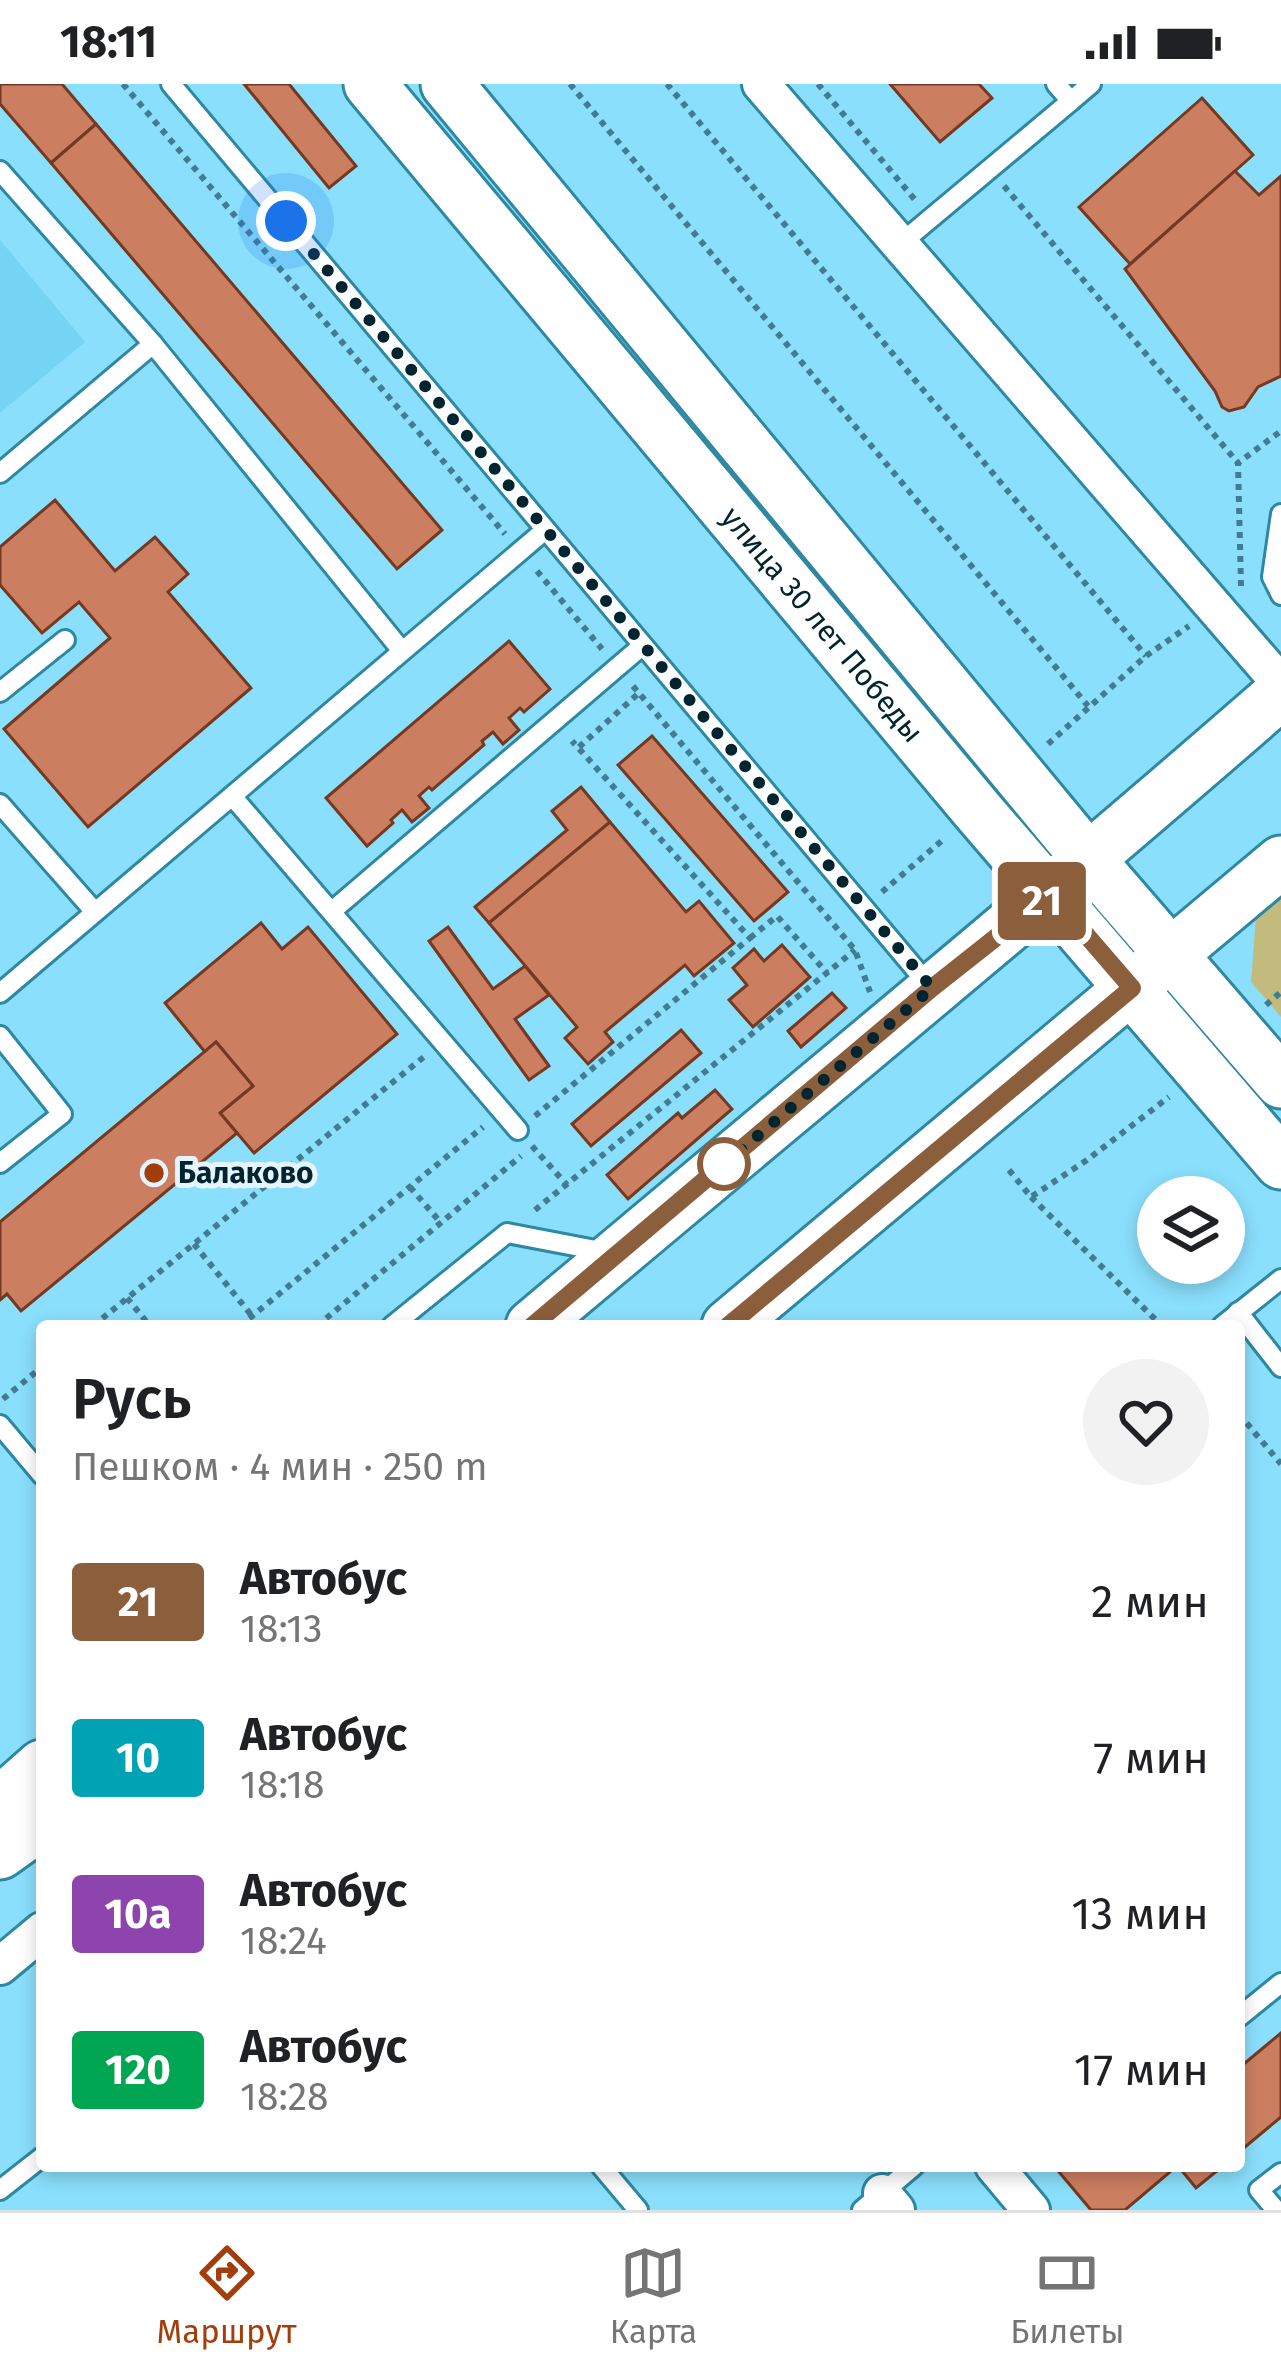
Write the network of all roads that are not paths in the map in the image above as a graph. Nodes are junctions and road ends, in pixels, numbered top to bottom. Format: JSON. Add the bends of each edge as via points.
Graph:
{"nodes":[{"id":1,"x":171,"y":84,"type":"edge"},
{"id":2,"x":370,"y":84,"type":"edge"},
{"id":3,"x":447,"y":84,"type":"edge"},
{"id":4,"x":760,"y":84,"type":"edge"},
{"id":5,"x":1057,"y":84,"type":"edge"},
{"id":6,"x":1091,"y":84,"type":"edge"},
{"id":7,"x":1071,"y":101,"type":"junction"},
{"id":8,"x":0,"y":171,"type":"edge"},
{"id":9,"x":899,"y":244,"type":"junction"},
{"id":10,"x":153,"y":344,"type":"junction"},
{"id":11,"x":0,"y":473,"type":"edge"},
{"id":12,"x":1281,"y":514,"type":"edge"},
{"id":13,"x":544,"y":531,"type":"junction"},
{"id":14,"x":1281,"y":596,"type":"edge"},
{"id":15,"x":65,"y":640,"type":"dead end"},
{"id":16,"x":642,"y":646,"type":"junction"},
{"id":17,"x":402,"y":651,"type":"junction"},
{"id":18,"x":1281,"y":684,"type":"edge"},
{"id":19,"x":0,"y":692,"type":"edge"},
{"id":20,"x":1281,"y":693,"type":"edge"},
{"id":21,"x":232,"y":796,"type":"junction"},
{"id":22,"x":0,"y":803,"type":"edge"},
{"id":23,"x":1281,"y":862,"type":"edge"},
{"id":24,"x":1070,"y":877,"type":"junction"},
{"id":25,"x":332,"y":911,"type":"junction"},
{"id":26,"x":95,"y":913,"type":"junction"},
{"id":27,"x":1172,"y":954,"type":"junction"},
{"id":28,"x":932,"y":988,"type":"junction"},
{"id":29,"x":1132,"y":988,"type":"junction"},
{"id":30,"x":0,"y":993,"type":"edge"},
{"id":31,"x":0,"y":1036,"type":"edge"},
{"id":32,"x":1281,"y":1082,"type":"edge"},
{"id":33,"x":518,"y":1130,"type":"road end"},
{"id":34,"x":1281,"y":1162,"type":"edge"},
{"id":35,"x":0,"y":1163,"type":"edge"},
{"id":36,"x":617,"y":1255,"type":"junction"},
{"id":37,"x":1281,"y":1279,"type":"edge"},
{"id":38,"x":1238,"y":1312,"type":"junction"},
{"id":39,"x":399,"y":1320,"type":"edge"},
{"id":40,"x":539,"y":1320,"type":"edge"},
{"id":41,"x":735,"y":1320,"type":"edge"},
{"id":42,"x":1229,"y":1320,"type":"edge"},
{"id":43,"x":1244,"y":1320,"type":"edge"},
{"id":44,"x":1245,"y":1321,"type":"edge"},
{"id":45,"x":1281,"y":1367,"type":"edge"},
{"id":46,"x":0,"y":1425,"type":"edge"},
{"id":47,"x":36,"y":1468,"type":"edge"},
{"id":48,"x":36,"y":1771,"type":"edge"},
{"id":49,"x":0,"y":1803,"type":"edge"},
{"id":50,"x":36,"y":1827,"type":"edge"},
{"id":51,"x":0,"y":1853,"type":"edge"},
{"id":52,"x":36,"y":1935,"type":"edge"},
{"id":53,"x":0,"y":1966,"type":"edge"},
{"id":54,"x":1281,"y":1983,"type":"edge"},
{"id":55,"x":1245,"y":2012,"type":"edge"},
{"id":56,"x":36,"y":2162,"type":"edge"},
{"id":57,"x":606,"y":2172,"type":"edge"},
{"id":58,"x":909,"y":2172,"type":"edge"},
{"id":59,"x":999,"y":2172,"type":"edge"},
{"id":60,"x":1281,"y":2173,"type":"edge"},
{"id":61,"x":0,"y":2191,"type":"edge"},
{"id":62,"x":880,"y":2204,"type":"edge"},
{"id":63,"x":638,"y":2210,"type":"edge"},
{"id":64,"x":1031,"y":2210,"type":"edge"},
{"id":65,"x":1276,"y":2210,"type":"edge"}],
"edges":[{"from":1,"to":13,"type":"lane"},
{"from":2,"to":24,"type":"main road","name":"улица 30 лет Победы","via":[[978,811]]},
{"from":3,"to":24,"type":"main road","via":[[1017,773]]},
{"from":4,"to":9,"type":"street"},
{"from":5,"to":7,"type":"lane"},
{"from":6,"to":7,"type":"lane"},
{"from":7,"to":9,"type":"lane"},
{"from":8,"to":10,"type":"lane"},
{"from":9,"to":18,"type":"street"},
{"from":10,"to":11,"type":"lane"},
{"from":10,"to":17,"type":"lane"},
{"from":12,"to":14,"type":"lane","via":[[1272,577]]},
{"from":13,"to":16,"type":"lane"},
{"from":13,"to":17,"type":"lane"},
{"from":15,"to":19,"type":"lane"},
{"from":16,"to":25,"type":"lane"},
{"from":16,"to":28,"type":"lane"},
{"from":17,"to":21,"type":"lane"},
{"from":20,"to":24,"type":"main road"},
{"from":21,"to":25,"type":"lane"},
{"from":21,"to":26,"type":"lane"},
{"from":22,"to":26,"type":"lane"},
{"from":23,"to":27,"type":"main road"},
{"from":24,"to":27,"type":"main road"},
{"from":24,"to":28,"type":"main road"},
{"from":24,"to":29,"type":"main road","name":"улица 30 лет Победы"},
{"from":25,"to":33,"type":"lane"},
{"from":26,"to":30,"type":"lane"},
{"from":27,"to":29,"type":"main road"},
{"from":27,"to":32,"type":"main road"},
{"from":28,"to":36,"type":"main road"},
{"from":29,"to":34,"type":"main road","name":"улица 30 лет Победы"},
{"from":29,"to":41,"type":"main road"},
{"from":31,"to":35,"type":"lane","via":[[62,1114]]},
{"from":36,"to":39,"type":"lane","via":[[507,1233]]},
{"from":36,"to":40,"type":"main road"},
{"from":37,"to":38,"type":"lane"},
{"from":38,"to":42,"type":"lane"},
{"from":38,"to":43,"type":"lane"},
{"from":44,"to":45,"type":"lane"},
{"from":46,"to":47,"type":"lane"},
{"from":48,"to":49,"type":"main road"},
{"from":50,"to":51,"type":"main road"},
{"from":52,"to":53,"type":"street"},
{"from":54,"to":55,"type":"lane"},
{"from":56,"to":61,"type":"lane"},
{"from":57,"to":63,"type":"lane"},
{"from":58,"to":62,"type":"lane"},
{"from":59,"to":64,"type":"street"},
{"from":60,"to":65,"type":"lane","via":[[1259,2190]]}]}
